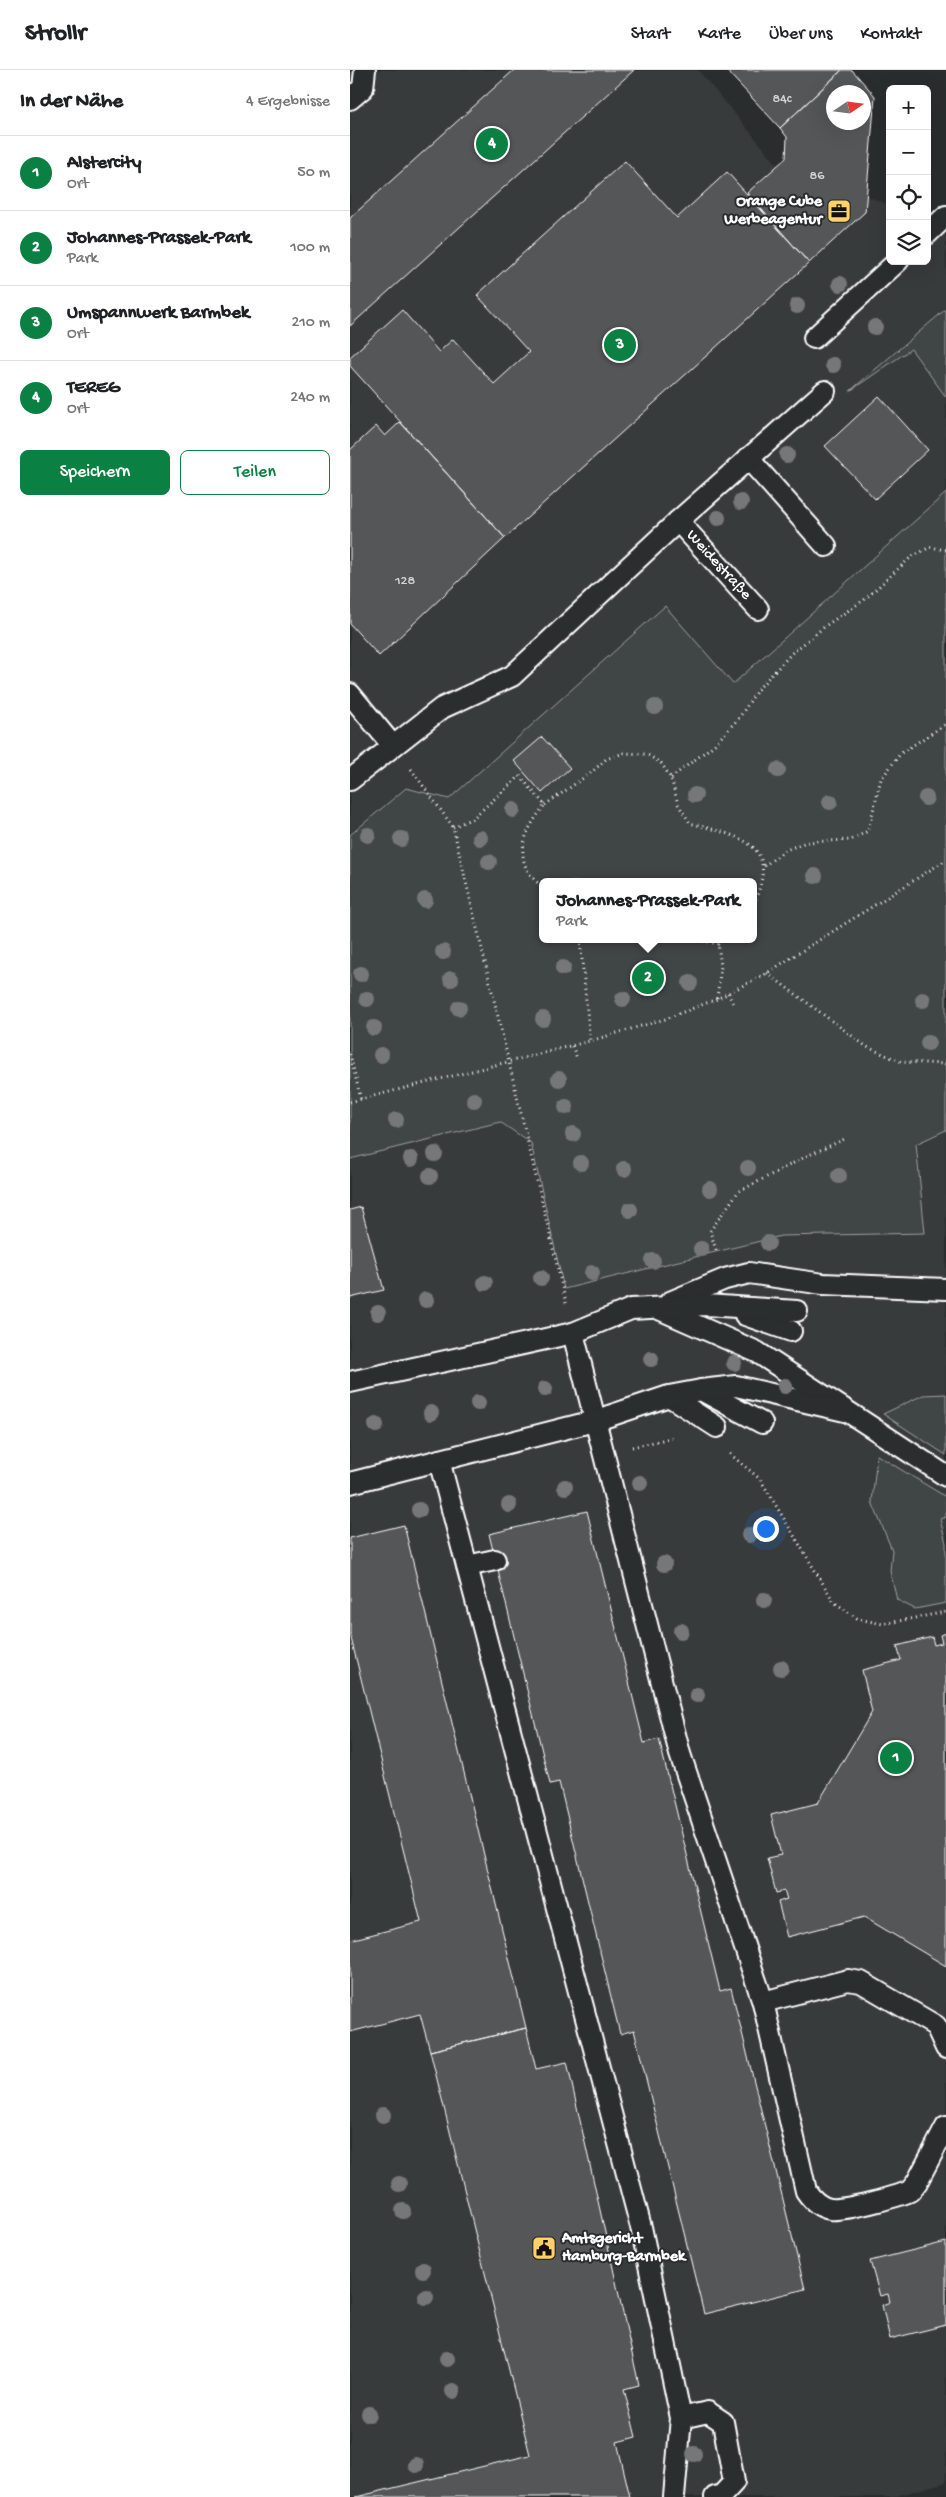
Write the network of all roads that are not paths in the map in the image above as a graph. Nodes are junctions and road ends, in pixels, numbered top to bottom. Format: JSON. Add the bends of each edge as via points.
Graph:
{"nodes":[{"id":1,"x":365,"y":70,"type":"edge"},
{"id":2,"x":350,"y":99,"type":"edge"},
{"id":3,"x":946,"y":216,"type":"edge"},
{"id":4,"x":931,"y":230,"type":"edge"},
{"id":5,"x":894,"y":265,"type":"edge"},
{"id":6,"x":814,"y":338,"type":"dead end"},
{"id":7,"x":825,"y":391,"type":"dead end"},
{"id":8,"x":748,"y":458,"type":"junction"},
{"id":9,"x":678,"y":522,"type":"junction"},
{"id":10,"x":826,"y":546,"type":"dead end"},
{"id":11,"x":758,"y":609,"type":"dead end"},
{"id":12,"x":350,"y":694,"type":"edge"},
{"id":13,"x":393,"y":746,"type":"junction"},
{"id":14,"x":350,"y":780,"type":"edge"},
{"id":15,"x":946,"y":1289,"type":"edge"},
{"id":16,"x":657,"y":1308,"type":"junction"},
{"id":17,"x":724,"y":1308,"type":"junction"},
{"id":18,"x":797,"y":1311,"type":"dead end"},
{"id":19,"x":791,"y":1331,"type":"dead end"},
{"id":20,"x":573,"y":1333,"type":"junction"},
{"id":21,"x":350,"y":1382,"type":"edge"},
{"id":22,"x":702,"y":1390,"type":"junction"},
{"id":23,"x":670,"y":1396,"type":"junction"},
{"id":24,"x":845,"y":1411,"type":"junction"},
{"id":25,"x":594,"y":1421,"type":"junction"},
{"id":26,"x":762,"y":1423,"type":"dead end"},
{"id":27,"x":718,"y":1428,"type":"dead end"},
{"id":28,"x":439,"y":1460,"type":"junction"},
{"id":29,"x":946,"y":1476,"type":"edge"},
{"id":30,"x":350,"y":1483,"type":"edge"},
{"id":31,"x":495,"y":1560,"type":"dead end"},
{"id":32,"x":467,"y":1566,"type":"junction"},
{"id":33,"x":762,"y":2002,"type":"junction"},
{"id":34,"x":946,"y":2048,"type":"edge"},
{"id":35,"x":946,"y":2127,"type":"edge"},
{"id":36,"x":682,"y":2418,"type":"junction"},
{"id":37,"x":674,"y":2497,"type":"edge"},
{"id":38,"x":715,"y":2497,"type":"edge"}],
"edges":[{"from":1,"to":2,"type":"lane","via":[[363,88]]},
{"from":3,"to":4,"type":"lane"},
{"from":5,"to":6,"type":"lane"},
{"from":7,"to":8,"type":"lane"},
{"from":8,"to":9,"type":"lane"},
{"from":8,"to":10,"type":"lane"},
{"from":9,"to":11,"type":"lane","name":"Weidestraße"},
{"from":9,"to":13,"type":"lane","via":[[512,676],[442,708]]},
{"from":12,"to":13,"type":"lane"},
{"from":13,"to":14,"type":"lane"},
{"from":15,"to":16,"type":"lane","via":[[822,1284],[749,1273],[725,1279]]},
{"from":16,"to":17,"type":"lane","via":[[706,1305]]},
{"from":16,"to":20,"type":"lane","via":[[631,1309]]},
{"from":16,"to":24,"type":"lane","via":[[757,1352]]},
{"from":17,"to":18,"type":"lane"},
{"from":17,"to":19,"type":"lane"},
{"from":20,"to":21,"type":"lane"},
{"from":20,"to":25,"type":"lane"},
{"from":22,"to":23,"type":"lane"},
{"from":22,"to":24,"type":"lane","via":[[736,1386]]},
{"from":22,"to":26,"type":"lane"},
{"from":23,"to":25,"type":"lane"},
{"from":23,"to":27,"type":"lane"},
{"from":24,"to":29,"type":"lane"},
{"from":25,"to":28,"type":"lane"},
{"from":25,"to":33,"type":"lane","via":[[680,1754]]},
{"from":28,"to":30,"type":"lane"},
{"from":28,"to":32,"type":"lane"},
{"from":31,"to":32,"type":"lane"},
{"from":32,"to":36,"type":"lane","via":[[641,2227]]},
{"from":33,"to":34,"type":"lane","via":[[848,1980],[860,1982],[936,2026]]},
{"from":33,"to":35,"type":"lane","via":[[806,2191],[812,2200],[821,2206],[838,2209],[910,2191]]},
{"from":36,"to":37,"type":"lane"},
{"from":36,"to":38,"type":"lane","via":[[708,2412],[723,2422],[734,2482],[722,2495]]}]}
